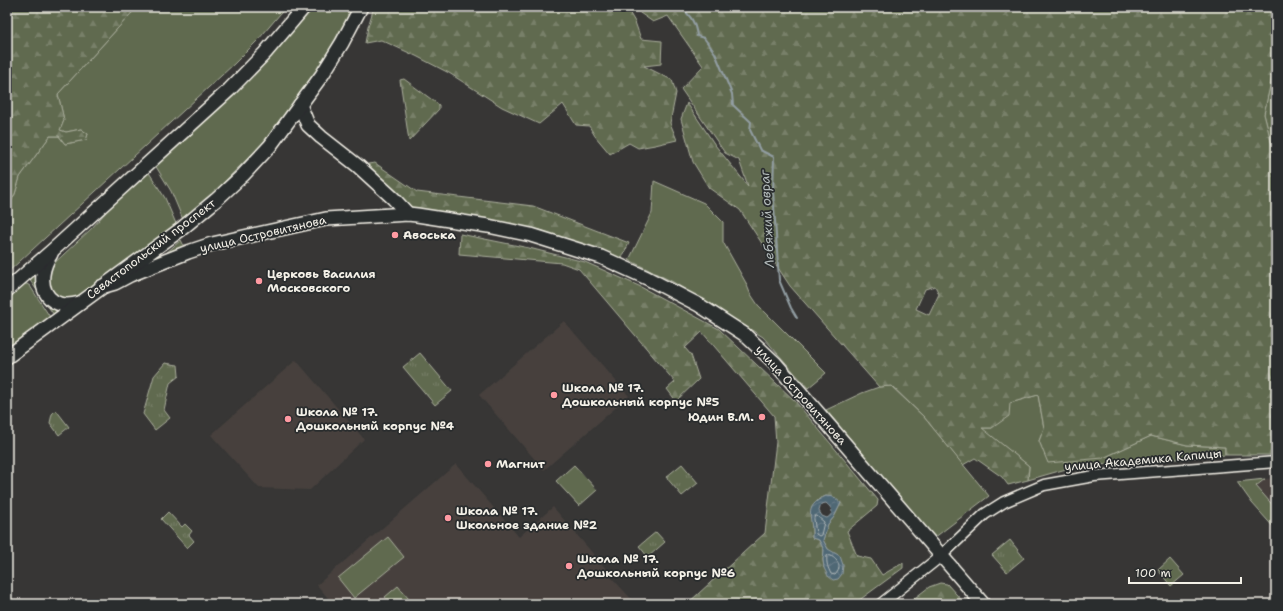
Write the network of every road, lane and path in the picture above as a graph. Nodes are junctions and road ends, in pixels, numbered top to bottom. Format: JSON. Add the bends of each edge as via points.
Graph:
{"nodes":[{"id":1,"x":304,"y":7,"type":"edge"},
{"id":2,"x":361,"y":7,"type":"edge"},
{"id":3,"x":300,"y":105,"type":"junction"},
{"id":4,"x":408,"y":214,"type":"junction"},
{"id":5,"x":54,"y":249,"type":"junction"},
{"id":6,"x":101,"y":287,"type":"junction"},
{"id":7,"x":7,"y":290,"type":"edge"},
{"id":8,"x":81,"y":303,"type":"junction"},
{"id":9,"x":7,"y":357,"type":"edge"},
{"id":10,"x":1276,"y":462,"type":"edge"},
{"id":11,"x":941,"y":556,"type":"junction"},
{"id":12,"x":881,"y":604,"type":"edge"},
{"id":13,"x":983,"y":604,"type":"edge"}],
"edges":[{"from":1,"to":5,"type":"main road","via":[[230,90]]},
{"from":2,"to":3,"type":"main road","name":"Севастопольский проспект","via":[[342,43]]},
{"from":3,"to":4,"type":"main road","via":[[308,125],[358,166]]},
{"from":3,"to":6,"type":"main road","name":"Севастопольский проспект","via":[[270,146],[216,200],[180,230]]},
{"from":4,"to":6,"type":"main road","name":"улица Островитянова","via":[[326,219],[212,244]]},
{"from":4,"to":11,"type":"main road","name":"улица Островитянова","via":[[488,226],[577,248],[648,278],[699,305],[744,334],[775,362]]},
{"from":5,"to":7,"type":"main road"},
{"from":5,"to":8,"type":"main road","via":[[43,269],[44,290],[52,300],[62,305]]},
{"from":6,"to":8,"type":"main road","name":"Севастопольский проспект"},
{"from":8,"to":9,"type":"main road","name":"Севастопольский проспект"},
{"from":10,"to":11,"type":"street","name":"улица Академика Капицы","via":[[1094,476],[1044,485],[1004,502],[985,514]]},
{"from":11,"to":12,"type":"street","name":"улица Академика Капицы"},
{"from":11,"to":13,"type":"main road","name":"улица Островитянова"}]}
